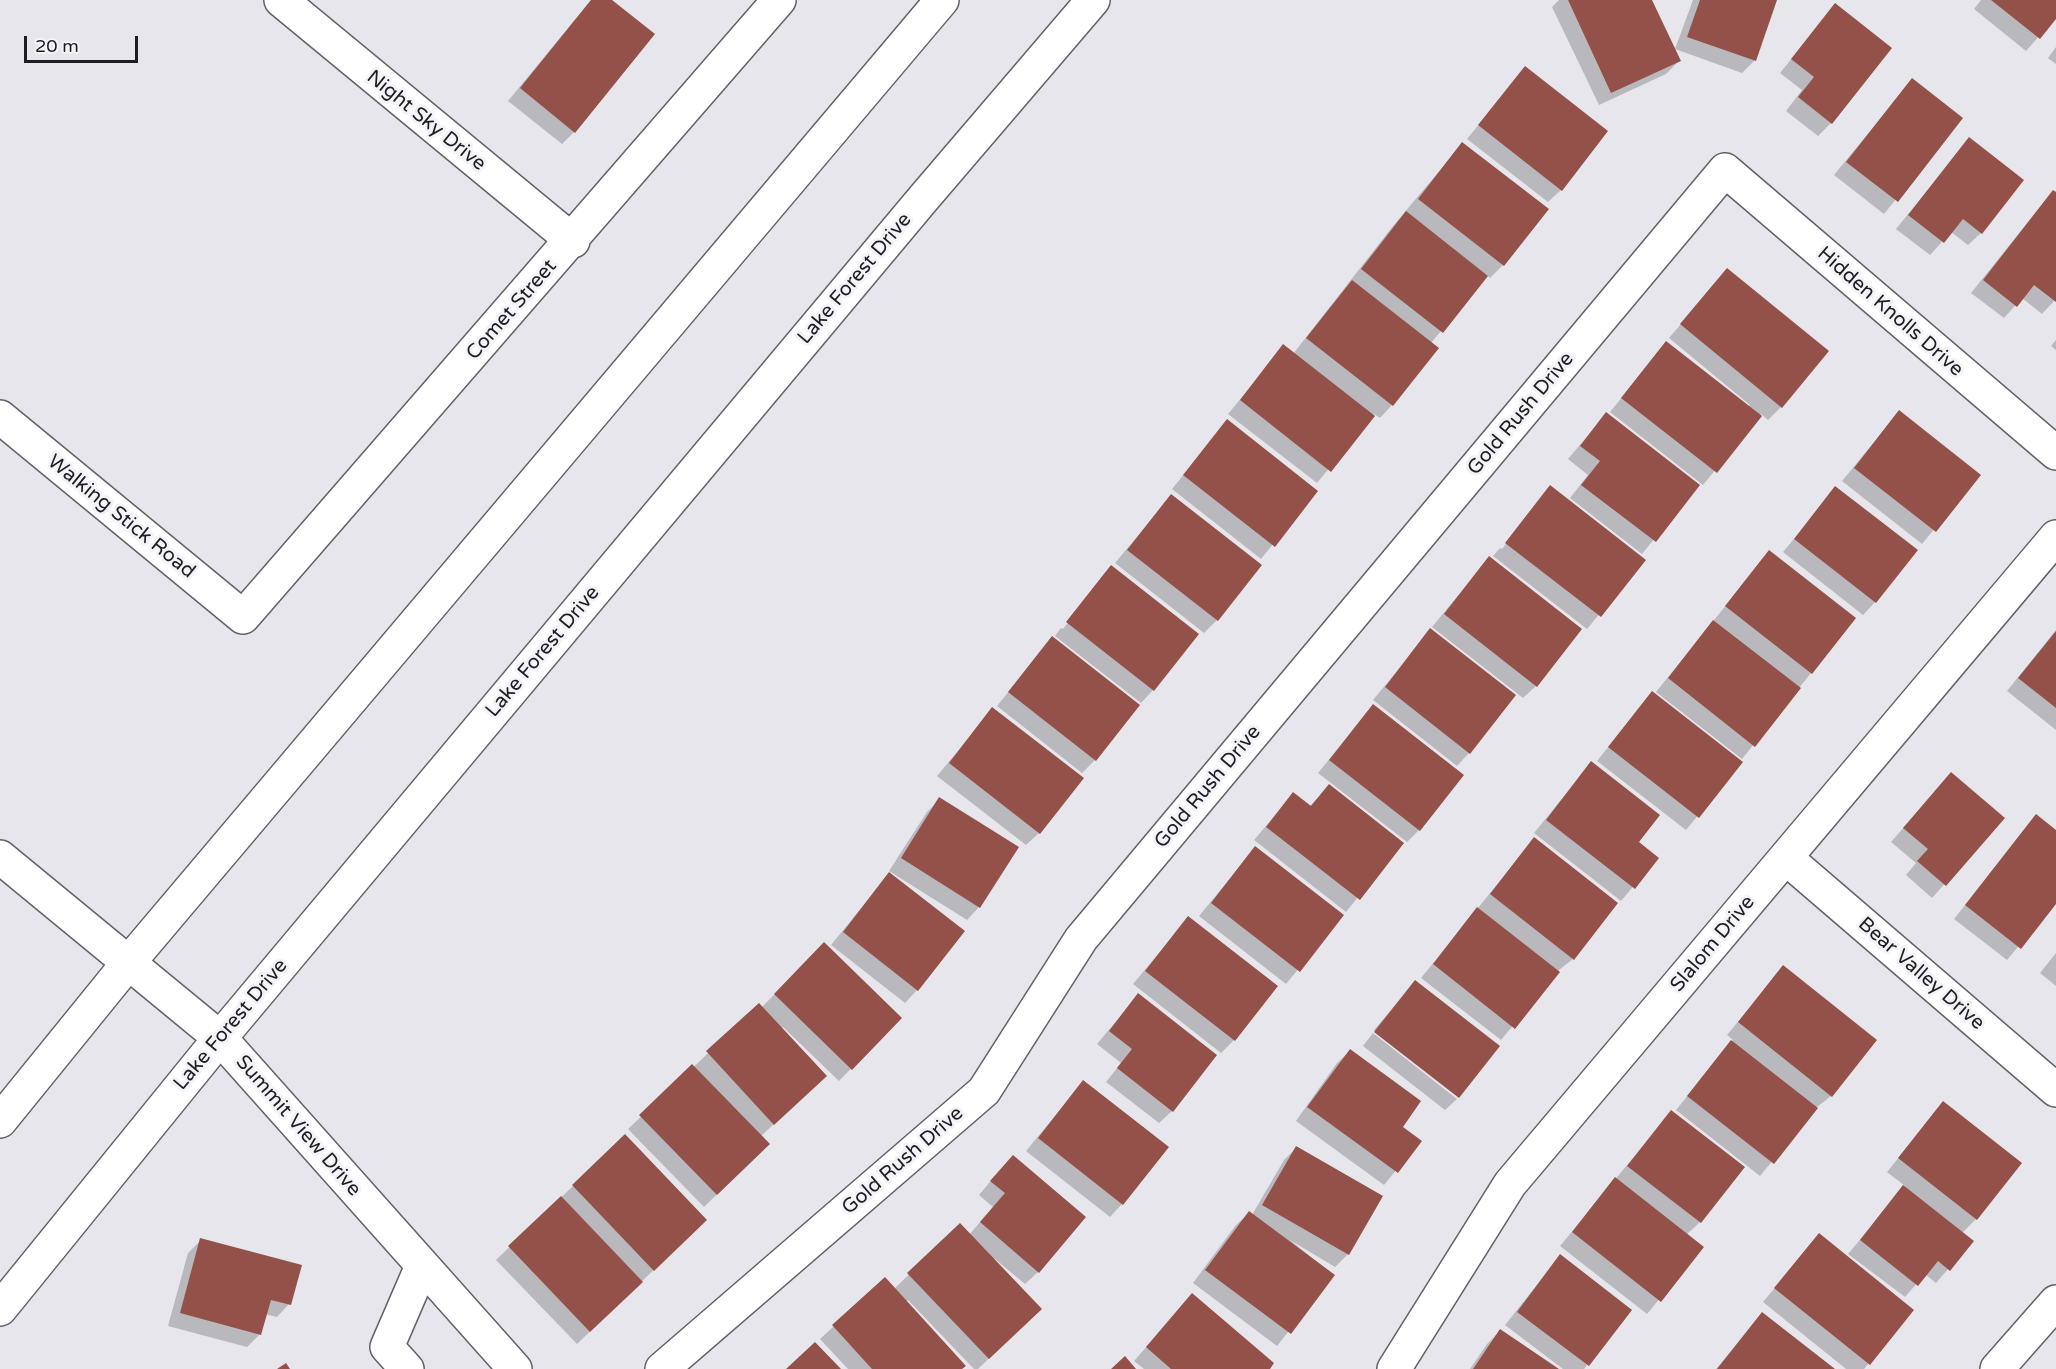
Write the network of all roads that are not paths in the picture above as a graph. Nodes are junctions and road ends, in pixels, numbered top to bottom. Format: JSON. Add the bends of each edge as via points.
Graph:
{"nodes":[{"id":1,"x":281,"y":0,"type":"edge"},
{"id":2,"x":779,"y":0,"type":"edge"},
{"id":3,"x":942,"y":0,"type":"edge"},
{"id":4,"x":1093,"y":0,"type":"edge"},
{"id":5,"x":1725,"y":170,"type":"joint"},
{"id":6,"x":573,"y":241,"type":"junction"},
{"id":7,"x":0,"y":417,"type":"edge"},
{"id":8,"x":2056,"y":453,"type":"edge"},
{"id":9,"x":2056,"y":537,"type":"edge"},
{"id":10,"x":243,"y":617,"type":"joint"},
{"id":11,"x":0,"y":857,"type":"edge"},
{"id":12,"x":1786,"y":858,"type":"junction"},
{"id":13,"x":129,"y":962,"type":"junction"},
{"id":14,"x":219,"y":1038,"type":"junction"},
{"id":15,"x":2056,"y":1090,"type":"edge"},
{"id":16,"x":0,"y":1121,"type":"edge"},
{"id":17,"x":422,"y":1266,"type":"junction"},
{"id":18,"x":2056,"y":1302,"type":"edge"},
{"id":19,"x":0,"y":1309,"type":"edge"},
{"id":20,"x":406,"y":1369,"type":"edge"},
{"id":21,"x":515,"y":1369,"type":"edge"},
{"id":22,"x":662,"y":1369,"type":"edge"},
{"id":23,"x":1394,"y":1369,"type":"edge"},
{"id":24,"x":1997,"y":1369,"type":"edge"}],
"edges":[{"from":1,"to":6,"type":"street","name":"Night Sky Drive"},
{"from":2,"to":6,"type":"street","name":"Comet Street"},
{"from":3,"to":13,"type":"street"},
{"from":4,"to":14,"type":"street","name":"Lake Forest Drive"},
{"from":5,"to":8,"type":"street","name":"Hidden Knolls Drive"},
{"from":5,"to":22,"type":"street","name":"Gold Rush Drive","via":[[1081,939],[984,1091]]},
{"from":6,"to":10,"type":"street","name":"Comet Street"},
{"from":7,"to":10,"type":"street","name":"Walking Stick Road"},
{"from":9,"to":12,"type":"street","name":"Slalom Drive"},
{"from":11,"to":13,"type":"street","name":"Summit View Drive"},
{"from":12,"to":15,"type":"street","name":"Bear Valley Drive"},
{"from":12,"to":23,"type":"street","name":"Slalom Drive","via":[[1510,1184]]},
{"from":13,"to":14,"type":"street","name":"Summit View Drive"},
{"from":13,"to":16,"type":"street"},
{"from":14,"to":17,"type":"street","name":"Summit View Drive"},
{"from":14,"to":19,"type":"street","name":"Lake Forest Drive"},
{"from":17,"to":20,"type":"street","via":[[387,1347]]},
{"from":17,"to":21,"type":"street","name":"Summit View Drive"},
{"from":18,"to":24,"type":"street"}]}
